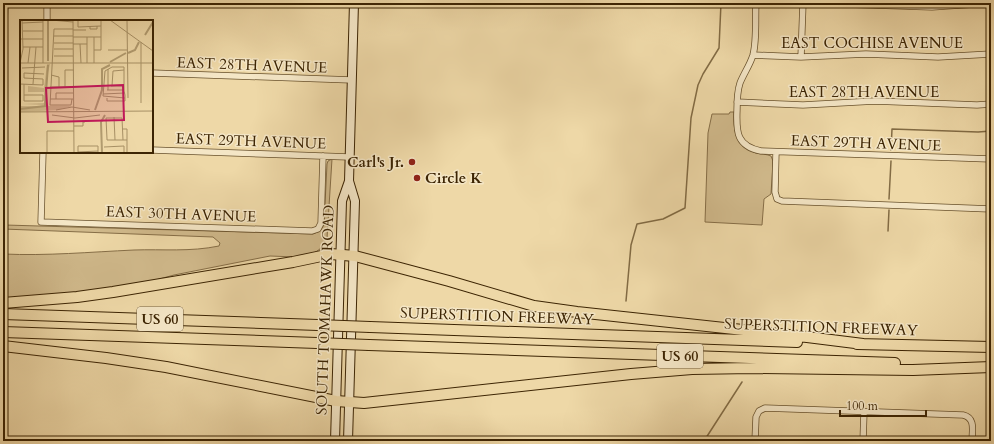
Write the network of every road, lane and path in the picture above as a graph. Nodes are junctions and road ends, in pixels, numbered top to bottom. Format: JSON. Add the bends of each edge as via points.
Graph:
{"nodes":[{"id":1,"x":47,"y":3,"type":"edge"},
{"id":2,"x":354,"y":3,"type":"edge"},
{"id":3,"x":756,"y":3,"type":"edge"},
{"id":4,"x":803,"y":3,"type":"edge"},
{"id":5,"x":810,"y":3,"type":"edge"},
{"id":6,"x":991,"y":3,"type":"edge"},
{"id":7,"x":852,"y":4,"type":"edge"},
{"id":8,"x":932,"y":5,"type":"edge"},
{"id":9,"x":47,"y":20,"type":"edge"},
{"id":10,"x":991,"y":54,"type":"edge"},
{"id":11,"x":753,"y":55,"type":"junction"},
{"id":12,"x":801,"y":57,"type":"junction"},
{"id":13,"x":153,"y":73,"type":"edge"},
{"id":14,"x":352,"y":80,"type":"junction"},
{"id":15,"x":737,"y":102,"type":"junction"},
{"id":16,"x":991,"y":104,"type":"edge"},
{"id":17,"x":153,"y":150,"type":"edge"},
{"id":18,"x":776,"y":152,"type":"junction"},
{"id":19,"x":44,"y":153,"type":"edge"},
{"id":20,"x":323,"y":156,"type":"junction"},
{"id":21,"x":349,"y":157,"type":"junction"},
{"id":22,"x":991,"y":159,"type":"edge"},
{"id":23,"x":349,"y":181,"type":"junction"},
{"id":24,"x":991,"y":208,"type":"edge"},
{"id":25,"x":341,"y":255,"type":"junction"},
{"id":26,"x":355,"y":256,"type":"junction"},
{"id":27,"x":3,"y":302,"type":"edge"},
{"id":28,"x":3,"y":314,"type":"edge"},
{"id":29,"x":3,"y":332,"type":"edge"},
{"id":30,"x":863,"y":344,"type":"junction"},
{"id":31,"x":3,"y":346,"type":"edge"},
{"id":32,"x":991,"y":347,"type":"edge"},
{"id":33,"x":991,"y":366,"type":"edge"},
{"id":34,"x":336,"y":401,"type":"junction"},
{"id":35,"x":349,"y":402,"type":"junction"},
{"id":36,"x":864,"y":412,"type":"junction"},
{"id":37,"x":335,"y":441,"type":"edge"},
{"id":38,"x":348,"y":441,"type":"edge"},
{"id":39,"x":755,"y":441,"type":"edge"},
{"id":40,"x":863,"y":441,"type":"edge"},
{"id":41,"x":972,"y":441,"type":"edge"}],
"edges":[{"from":1,"to":9,"type":"street"},
{"from":2,"to":14,"type":"main road","name":"SOUTH TOMAHAWK ROAD"},
{"from":3,"to":11,"type":"street"},
{"from":4,"to":12,"type":"street"},
{"from":5,"to":7,"type":"street"},
{"from":6,"to":8,"type":"street"},
{"from":7,"to":8,"type":"street"},
{"from":10,"to":12,"type":"street","name":"EAST COCHISE AVENUE","via":[[938,57],[866,54]]},
{"from":11,"to":12,"type":"street","name":"EAST COCHISE AVENUE"},
{"from":11,"to":15,"type":"street","via":[[740,84]]},
{"from":13,"to":14,"type":"street","name":"EAST 28TH AVENUE"},
{"from":14,"to":21,"type":"main road","name":"SOUTH TOMAHAWK ROAD"},
{"from":15,"to":16,"type":"street","name":"EAST 28TH AVENUE","via":[[804,104],[875,101]]},
{"from":15,"to":18,"type":"street","name":"EAST 29TH AVENUE","via":[[736,126],[743,143],[751,149]]},
{"from":17,"to":20,"type":"street","name":"EAST 29TH AVENUE"},
{"from":18,"to":22,"type":"street","name":"EAST 29TH AVENUE"},
{"from":18,"to":24,"type":"street","via":[[775,192],[777,199],[782,201]]},
{"from":19,"to":20,"type":"street","name":"EAST 30TH AVENUE","via":[[42,222],[312,231],[318,229],[321,223]]},
{"from":20,"to":21,"type":"street","name":"EAST 29TH AVENUE"},
{"from":21,"to":23,"type":"main road","name":"SOUTH TOMAHAWK ROAD"},
{"from":23,"to":25,"type":"main road","name":"SOUTH TOMAHAWK ROAD","via":[[342,201]]},
{"from":23,"to":26,"type":"main road","name":"SOUTH TOMAHAWK ROAD","via":[[355,201]]},
{"from":25,"to":26,"type":"highway"},
{"from":25,"to":27,"type":"highway","via":[[331,254],[91,296]]},
{"from":25,"to":34,"type":"main road","name":"SOUTH TOMAHAWK ROAD"},
{"from":26,"to":30,"type":"highway","via":[[534,306]]},
{"from":26,"to":35,"type":"main road","name":"SOUTH TOMAHAWK ROAD"},
{"from":28,"to":30,"type":"highway","name":"SUPERSTITION FREEWAY","number":"US 60","bridge":true},
{"from":29,"to":33,"type":"highway","number":"US 60","bridge":true},
{"from":30,"to":32,"type":"highway","name":"SUPERSTITION FREEWAY","number":"US 60"},
{"from":31,"to":34,"type":"highway","via":[[166,367]]},
{"from":33,"to":35,"type":"highway","via":[[913,370],[692,369],[364,403]]},
{"from":34,"to":35,"type":"highway"},
{"from":34,"to":37,"type":"main road","name":"SOUTH TOMAHAWK ROAD"},
{"from":35,"to":38,"type":"main road","name":"SOUTH TOMAHAWK ROAD"},
{"from":36,"to":39,"type":"street","via":[[765,408],[759,410],[756,417]]},
{"from":36,"to":40,"type":"street"},
{"from":36,"to":41,"type":"street","via":[[963,415],[971,418]]}]}
